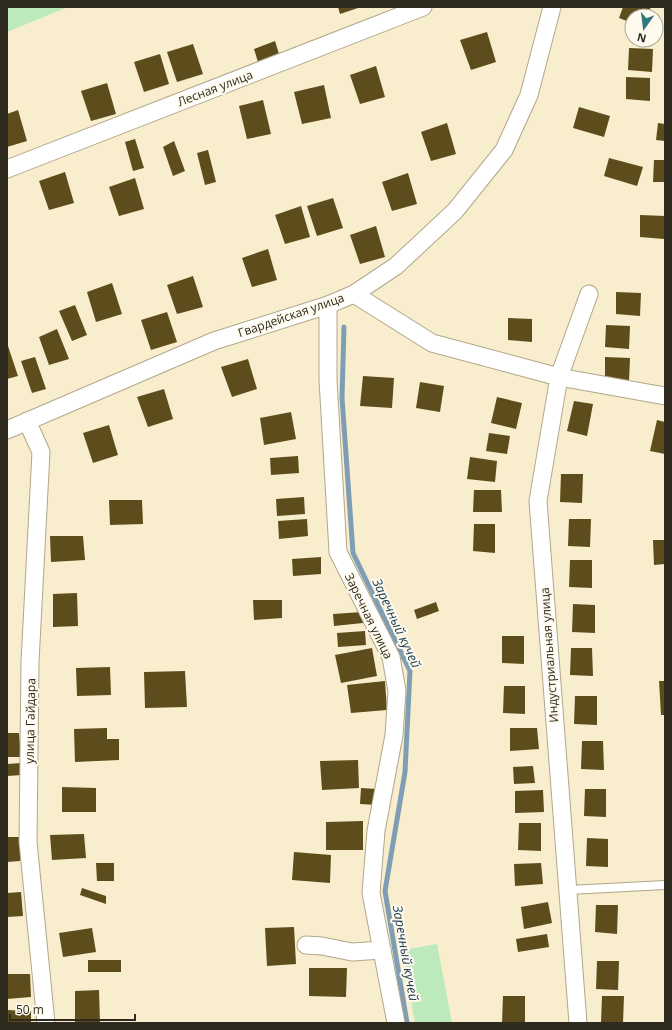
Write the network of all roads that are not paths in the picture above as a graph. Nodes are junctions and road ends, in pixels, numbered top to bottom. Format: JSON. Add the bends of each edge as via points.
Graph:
{"nodes":[{"id":1,"x":423,"y":7,"type":"edge"},
{"id":2,"x":552,"y":7,"type":"edge"},
{"id":3,"x":7,"y":169,"type":"edge"},
{"id":4,"x":354,"y":294,"type":"junction"},
{"id":5,"x":589,"y":294,"type":"dead end"},
{"id":6,"x":328,"y":305,"type":"junction"},
{"id":7,"x":559,"y":377,"type":"junction"},
{"id":8,"x":665,"y":396,"type":"edge"},
{"id":9,"x":27,"y":421,"type":"junction"},
{"id":10,"x":7,"y":430,"type":"edge"},
{"id":11,"x":665,"y":885,"type":"edge"},
{"id":12,"x":569,"y":890,"type":"junction"},
{"id":13,"x":306,"y":945,"type":"dead end"},
{"id":14,"x":382,"y":950,"type":"junction"},
{"id":15,"x":46,"y":1023,"type":"edge"},
{"id":16,"x":396,"y":1023,"type":"edge"},
{"id":17,"x":578,"y":1023,"type":"edge"}],
"edges":[{"from":1,"to":3,"type":"street","name":"Лесная улица"},
{"from":2,"to":4,"type":"street","name":"Гвардейская улица","via":[[529,95],[504,150],[455,212],[396,266]]},
{"from":4,"to":6,"type":"street","name":"Гвардейская улица"},
{"from":4,"to":7,"type":"street","via":[[432,344]]},
{"from":5,"to":7,"type":"street","name":"Индустриальная улица"},
{"from":6,"to":9,"type":"street","name":"Гвардейская улица","via":[[214,341]]},
{"from":6,"to":14,"type":"street","name":"Заречная улица","via":[[328,380],[338,552],[391,657],[397,691],[394,735],[376,831],[371,893]]},
{"from":7,"to":8,"type":"street"},
{"from":7,"to":12,"type":"street","name":"Индустриальная улица","via":[[538,501]]},
{"from":9,"to":10,"type":"street","name":"Гвардейская улица"},
{"from":9,"to":15,"type":"street","name":"улица Гайдара","via":[[41,452],[30,662],[28,842]]},
{"from":11,"to":12,"type":"lane"},
{"from":12,"to":17,"type":"street","name":"Индустриальная улица"},
{"from":13,"to":14,"type":"street","via":[[352,952]]},
{"from":14,"to":16,"type":"street","name":"Заречная улица"}]}
